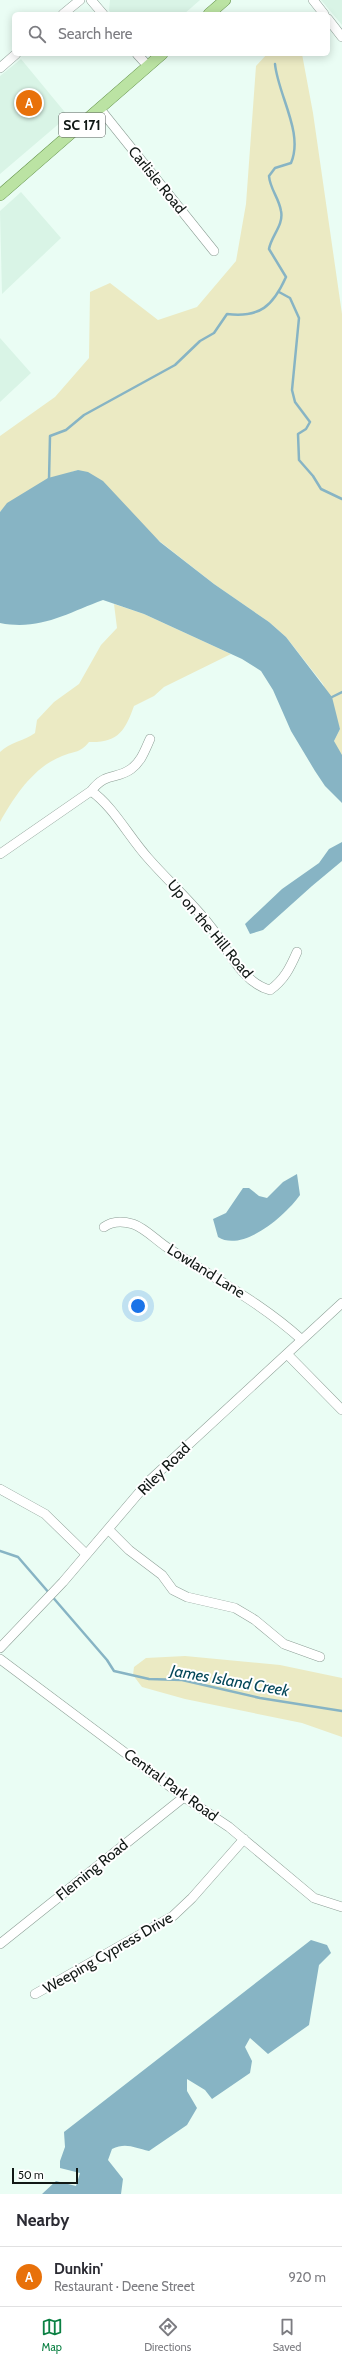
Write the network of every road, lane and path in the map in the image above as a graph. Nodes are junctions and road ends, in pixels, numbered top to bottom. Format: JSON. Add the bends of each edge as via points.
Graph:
{"nodes":[{"id":1,"x":80,"y":0,"type":"edge"},
{"id":2,"x":91,"y":0,"type":"edge"},
{"id":3,"x":225,"y":0,"type":"edge"},
{"id":4,"x":313,"y":0,"type":"edge"},
{"id":5,"x":65,"y":12,"type":"edge"},
{"id":6,"x":101,"y":12,"type":"edge"},
{"id":7,"x":210,"y":12,"type":"edge"},
{"id":8,"x":322,"y":12,"type":"edge"},
{"id":9,"x":330,"y":22,"type":"edge"},
{"id":10,"x":342,"y":37,"type":"edge"},
{"id":11,"x":14,"y":56,"type":"edge"},
{"id":12,"x":139,"y":56,"type":"edge"},
{"id":13,"x":160,"y":56,"type":"edge"},
{"id":14,"x":148,"y":66,"type":"junction"},
{"id":15,"x":0,"y":68,"type":"edge"},
{"id":16,"x":100,"y":109,"type":"junction"},
{"id":17,"x":0,"y":195,"type":"edge"},
{"id":18,"x":214,"y":250,"type":"dead end"},
{"id":19,"x":150,"y":739,"type":"dead end"},
{"id":20,"x":91,"y":791,"type":"junction"},
{"id":21,"x":0,"y":854,"type":"edge"},
{"id":22,"x":297,"y":952,"type":"dead end"},
{"id":23,"x":104,"y":1227,"type":"dead end"},
{"id":24,"x":342,"y":1303,"type":"edge"},
{"id":25,"x":301,"y":1339,"type":"junction"},
{"id":26,"x":287,"y":1354,"type":"junction"},
{"id":27,"x":342,"y":1410,"type":"edge"},
{"id":28,"x":0,"y":1489,"type":"edge"},
{"id":29,"x":109,"y":1530,"type":"junction"},
{"id":30,"x":86,"y":1554,"type":"junction"},
{"id":31,"x":0,"y":1648,"type":"edge"},
{"id":32,"x":320,"y":1657,"type":"dead end"},
{"id":33,"x":0,"y":1659,"type":"edge"},
{"id":34,"x":184,"y":1797,"type":"junction"},
{"id":35,"x":244,"y":1839,"type":"junction"},
{"id":36,"x":342,"y":1907,"type":"edge"},
{"id":37,"x":0,"y":1944,"type":"edge"},
{"id":38,"x":35,"y":1994,"type":"dead end"}],
"edges":[{"from":1,"to":5,"type":"street"},
{"from":2,"to":6,"type":"street"},
{"from":3,"to":7,"type":"main road"},
{"from":4,"to":8,"type":"street"},
{"from":9,"to":10,"type":"street"},
{"from":11,"to":15,"type":"street"},
{"from":12,"to":14,"type":"street"},
{"from":13,"to":14,"type":"main road","number":"SC 171"},
{"from":14,"to":16,"type":"main road","number":"SC 171"},
{"from":16,"to":17,"type":"main road","number":"SC 171"},
{"from":16,"to":18,"type":"street","name":"Carlisle Road"},
{"from":19,"to":20,"type":"street","via":[[142,758],[131,769],[100,780]]},
{"from":20,"to":21,"type":"street"},
{"from":20,"to":22,"type":"street","name":"Up on the Hill Road","via":[[102,798],[148,858],[197,909],[217,934],[229,955],[260,987],[270,990],[280,983]]},
{"from":23,"to":25,"type":"street","name":"Lowland Lane","via":[[110,1223],[135,1224],[168,1248],[271,1313]]},
{"from":24,"to":25,"type":"street","name":"Riley Road"},
{"from":25,"to":26,"type":"street","name":"Riley Road"},
{"from":26,"to":27,"type":"street"},
{"from":26,"to":29,"type":"street","name":"Riley Road","via":[[149,1481]]},
{"from":28,"to":30,"type":"street","via":[[45,1514]]},
{"from":29,"to":30,"type":"street","name":"Riley Road"},
{"from":29,"to":32,"type":"street","via":[[129,1550],[162,1575],[173,1590],[187,1597],[234,1608],[255,1620],[284,1644]]},
{"from":30,"to":31,"type":"street","name":"Riley Road"},
{"from":33,"to":34,"type":"street","name":"Central Park Road"},
{"from":34,"to":35,"type":"street","name":"Central Park Road"},
{"from":34,"to":37,"type":"street","name":"Fleming Road"},
{"from":35,"to":36,"type":"street","name":"Central Park Road","via":[[314,1898]]},
{"from":35,"to":38,"type":"street","name":"Weeping Cypress Drive","via":[[173,1916]]}]}
